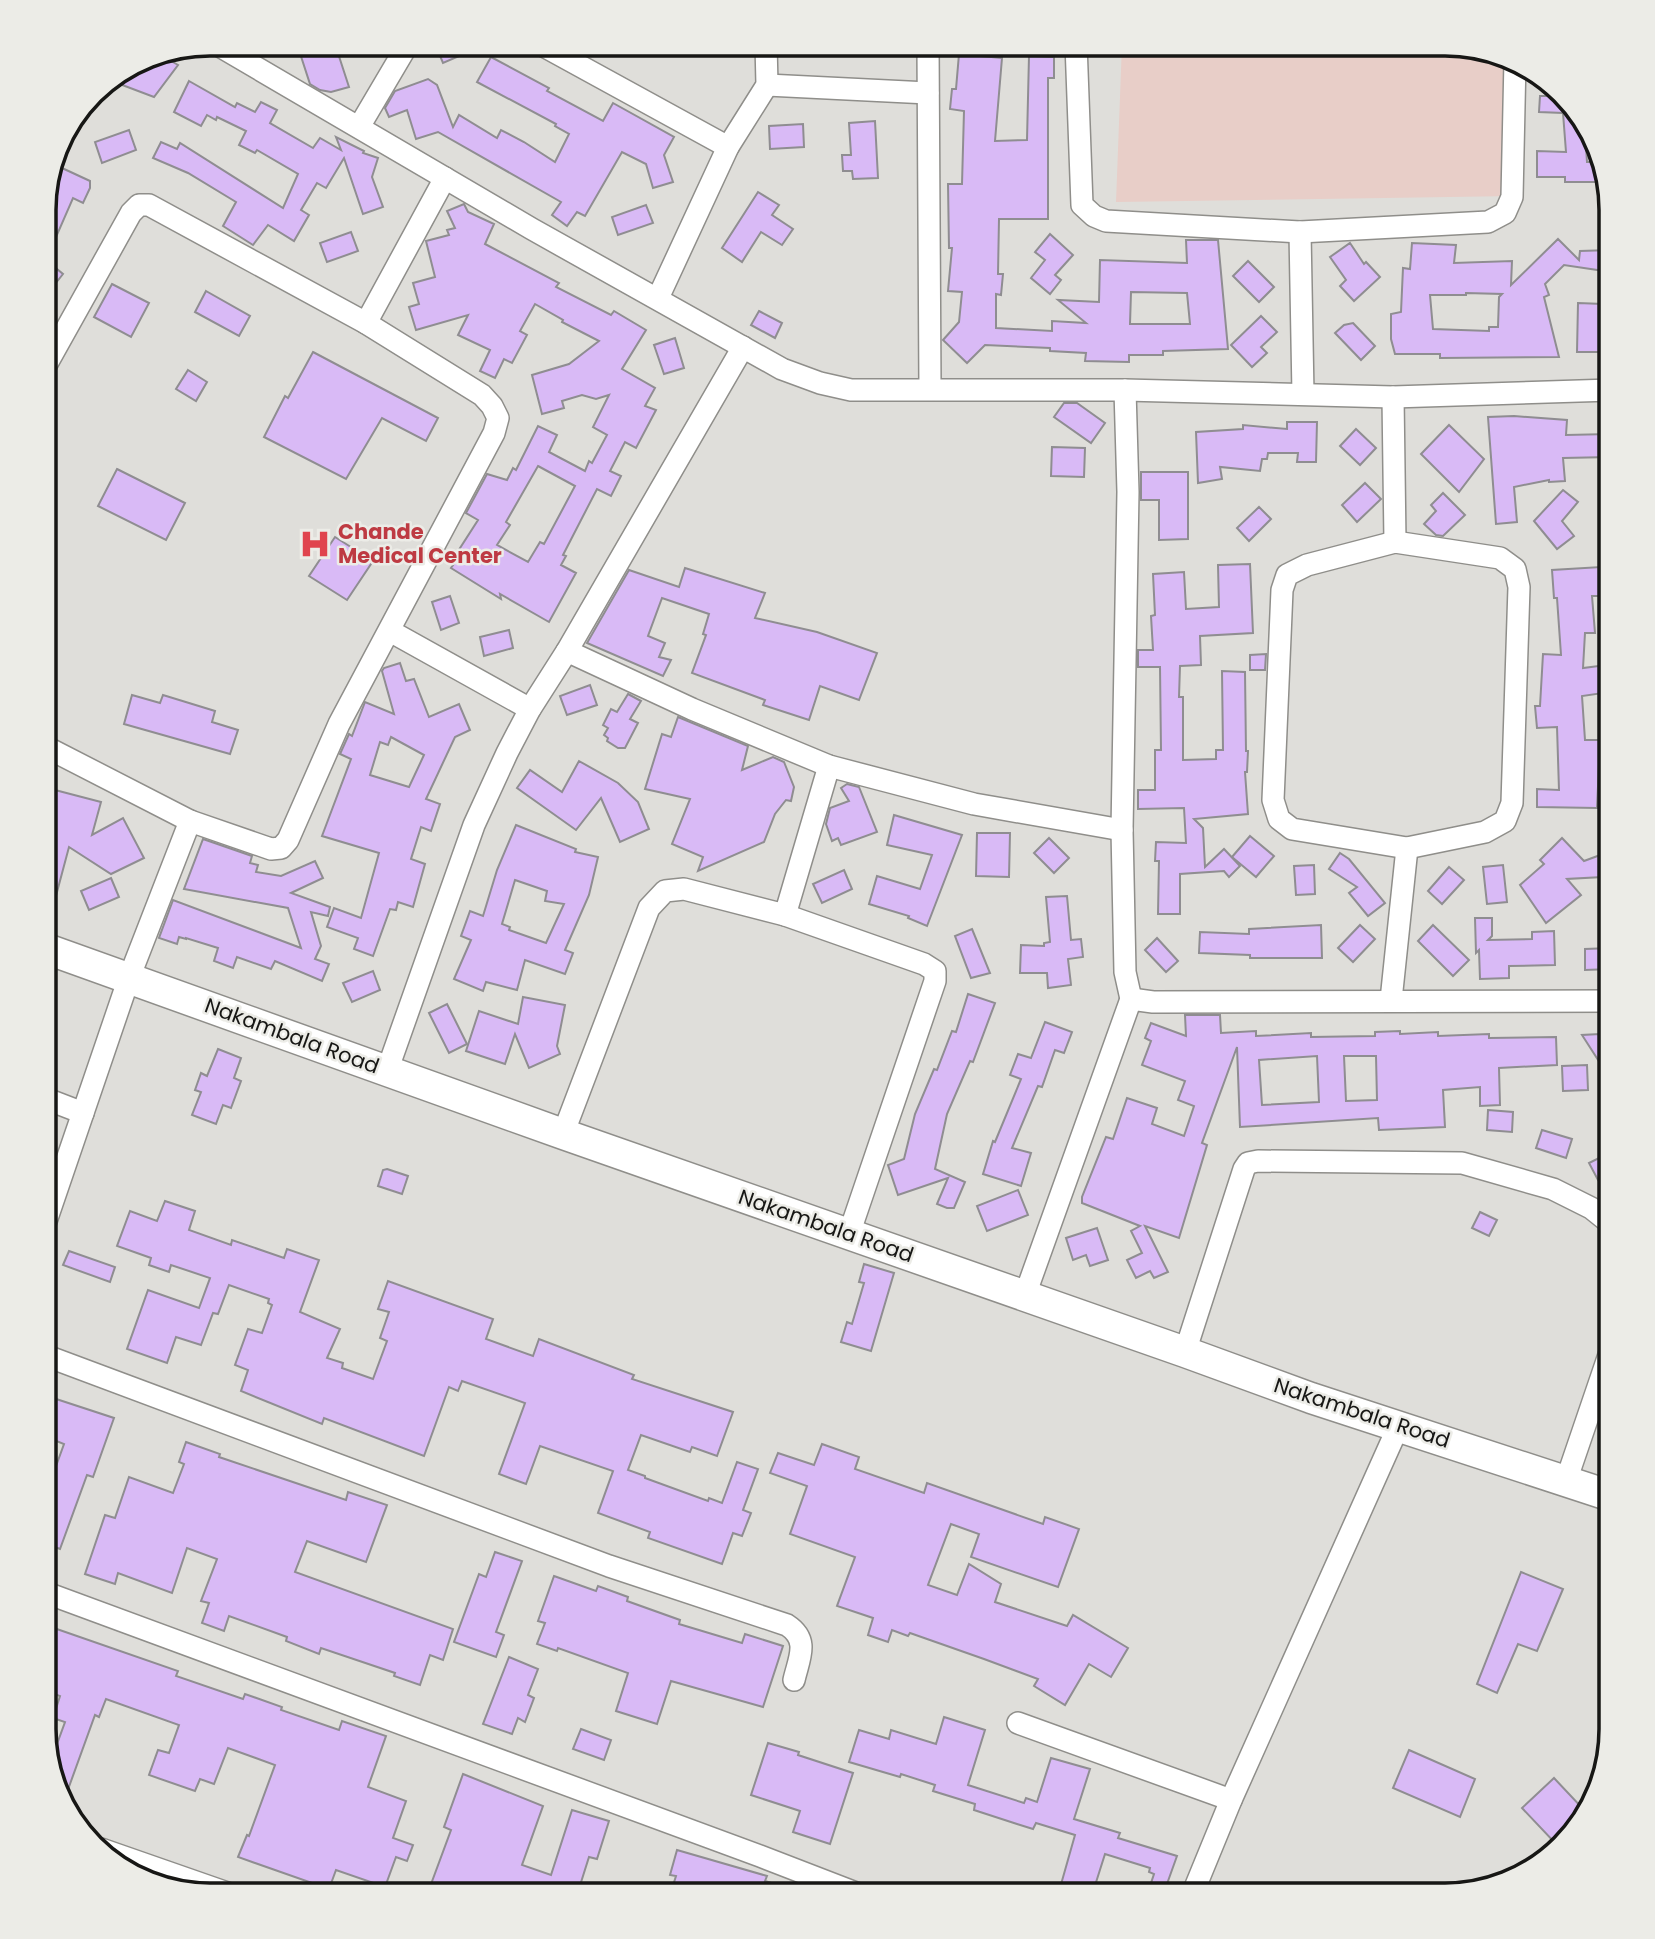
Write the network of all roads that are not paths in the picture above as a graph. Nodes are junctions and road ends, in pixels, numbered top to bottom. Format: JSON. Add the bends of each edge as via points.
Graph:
{"nodes":[{"id":1,"x":240,"y":56,"type":"edge"},
{"id":2,"x":401,"y":56,"type":"edge"},
{"id":3,"x":562,"y":56,"type":"edge"},
{"id":4,"x":766,"y":56,"type":"edge"},
{"id":5,"x":928,"y":56,"type":"edge"},
{"id":6,"x":1076,"y":56,"type":"edge"},
{"id":7,"x":1515,"y":73,"type":"edge"},
{"id":8,"x":767,"y":85,"type":"junction"},
{"id":9,"x":928,"y":93,"type":"junction"},
{"id":10,"x":359,"y":127,"type":"junction"},
{"id":11,"x":728,"y":146,"type":"junction"},
{"id":12,"x":445,"y":178,"type":"junction"},
{"id":13,"x":1300,"y":232,"type":"junction"},
{"id":14,"x":658,"y":298,"type":"junction"},
{"id":15,"x":366,"y":323,"type":"junction"},
{"id":16,"x":56,"y":347,"type":"edge"},
{"id":17,"x":743,"y":347,"type":"junction"},
{"id":18,"x":930,"y":389,"type":"junction"},
{"id":19,"x":1125,"y":390,"type":"junction"},
{"id":20,"x":1599,"y":390,"type":"edge"},
{"id":21,"x":1303,"y":394,"type":"junction"},
{"id":22,"x":1393,"y":397,"type":"junction"},
{"id":23,"x":1395,"y":542,"type":"junction"},
{"id":24,"x":390,"y":631,"type":"junction"},
{"id":25,"x":568,"y":651,"type":"junction"},
{"id":26,"x":530,"y":709,"type":"junction"},
{"id":27,"x":56,"y":752,"type":"edge"},
{"id":28,"x":829,"y":766,"type":"junction"},
{"id":29,"x":190,"y":821,"type":"junction"},
{"id":30,"x":1122,"y":830,"type":"junction"},
{"id":31,"x":1407,"y":848,"type":"junction"},
{"id":32,"x":785,"y":915,"type":"junction"},
{"id":33,"x":56,"y":952,"type":"edge"},
{"id":34,"x":129,"y":978,"type":"junction"},
{"id":35,"x":1131,"y":999,"type":"junction"},
{"id":36,"x":1391,"y":1000,"type":"junction"},
{"id":37,"x":1599,"y":1001,"type":"edge"},
{"id":38,"x":387,"y":1071,"type":"junction"},
{"id":39,"x":56,"y":1103,"type":"edge"},
{"id":40,"x":83,"y":1114,"type":"junction"},
{"id":41,"x":563,"y":1133,"type":"junction"},
{"id":42,"x":56,"y":1192,"type":"edge"},
{"id":43,"x":1599,"y":1214,"type":"edge"},
{"id":44,"x":849,"y":1234,"type":"junction"},
{"id":45,"x":1024,"y":1295,"type":"junction"},
{"id":46,"x":1185,"y":1352,"type":"junction"},
{"id":47,"x":56,"y":1359,"type":"edge"},
{"id":48,"x":1599,"y":1384,"type":"edge"},
{"id":49,"x":1399,"y":1425,"type":"junction"},
{"id":50,"x":1566,"y":1481,"type":"junction"},
{"id":51,"x":1599,"y":1492,"type":"edge"},
{"id":52,"x":56,"y":1596,"type":"edge"},
{"id":53,"x":794,"y":1680,"type":"dead end"},
{"id":54,"x":1018,"y":1723,"type":"dead end"},
{"id":55,"x":1230,"y":1800,"type":"junction"},
{"id":56,"x":127,"y":1858,"type":"edge"},
{"id":57,"x":197,"y":1882,"type":"edge"},
{"id":58,"x":830,"y":1883,"type":"edge"},
{"id":59,"x":1197,"y":1883,"type":"edge"}],
"edges":[{"from":1,"to":10,"type":"street"},
{"from":2,"to":10,"type":"street"},
{"from":3,"to":11,"type":"street"},
{"from":4,"to":8,"type":"street"},
{"from":5,"to":9,"type":"street"},
{"from":6,"to":13,"type":"street","via":[[1082,205],[1094,216],[1106,221]]},
{"from":7,"to":13,"type":"street","via":[[1512,197],[1505,213],[1488,222]]},
{"from":8,"to":9,"type":"street"},
{"from":8,"to":11,"type":"street"},
{"from":9,"to":18,"type":"street"},
{"from":10,"to":12,"type":"street"},
{"from":11,"to":14,"type":"street"},
{"from":12,"to":14,"type":"street"},
{"from":12,"to":15,"type":"street"},
{"from":13,"to":21,"type":"street"},
{"from":14,"to":17,"type":"street"},
{"from":15,"to":16,"type":"street","via":[[149,205],[139,205]]},
{"from":15,"to":24,"type":"street","via":[[482,395],[498,418]]},
{"from":17,"to":18,"type":"street","via":[[782,369],[851,390]]},
{"from":17,"to":25,"type":"street"},
{"from":18,"to":19,"type":"street"},
{"from":19,"to":21,"type":"street"},
{"from":19,"to":30,"type":"street","via":[[1128,492]]},
{"from":20,"to":22,"type":"street"},
{"from":21,"to":22,"type":"street"},
{"from":22,"to":23,"type":"street"},
{"from":23,"to":31,"type":"street","via":[[1500,558],[1515,569],[1519,587],[1512,803],[1505,821],[1485,832]]},
{"from":23,"to":31,"type":"street","via":[[1307,565],[1287,575],[1282,590],[1273,800],[1279,820],[1292,829]]},
{"from":24,"to":26,"type":"street"},
{"from":24,"to":29,"type":"street","via":[[339,724],[281,848],[271,849]]},
{"from":25,"to":26,"type":"street"},
{"from":25,"to":28,"type":"street"},
{"from":26,"to":38,"type":"street","via":[[474,825]]},
{"from":27,"to":29,"type":"street"},
{"from":28,"to":30,"type":"street","via":[[974,804]]},
{"from":28,"to":32,"type":"street"},
{"from":29,"to":34,"type":"street"},
{"from":30,"to":35,"type":"street","via":[[1125,972]]},
{"from":31,"to":36,"type":"street"},
{"from":32,"to":41,"type":"street","via":[[684,889],[665,891],[656,898]]},
{"from":32,"to":44,"type":"street","via":[[935,971]]},
{"from":33,"to":34,"type":"main road","name":"Nakambala Road"},
{"from":34,"to":38,"type":"main road","name":"Nakambala Road"},
{"from":34,"to":40,"type":"street"},
{"from":35,"to":36,"type":"street"},
{"from":35,"to":45,"type":"street"},
{"from":36,"to":37,"type":"street"},
{"from":38,"to":41,"type":"main road","name":"Nakambala Road"},
{"from":39,"to":40,"type":"street"},
{"from":40,"to":42,"type":"street"},
{"from":41,"to":44,"type":"main road","name":"Nakambala Road"},
{"from":43,"to":46,"type":"street","via":[[1553,1189],[1462,1163],[1248,1163]]},
{"from":44,"to":45,"type":"main road","name":"Nakambala Road"},
{"from":45,"to":46,"type":"main road","name":"Nakambala Road"},
{"from":46,"to":49,"type":"main road","name":"Nakambala Road"},
{"from":47,"to":53,"type":"street","via":[[609,1566],[787,1625],[802,1644]]},
{"from":48,"to":50,"type":"street"},
{"from":49,"to":50,"type":"main road","name":"Nakambala Road"},
{"from":49,"to":55,"type":"street"},
{"from":50,"to":51,"type":"main road","name":"Nakambala Road"},
{"from":52,"to":58,"type":"street"},
{"from":54,"to":55,"type":"street"},
{"from":55,"to":59,"type":"street"},
{"from":56,"to":57,"type":"street"}]}
